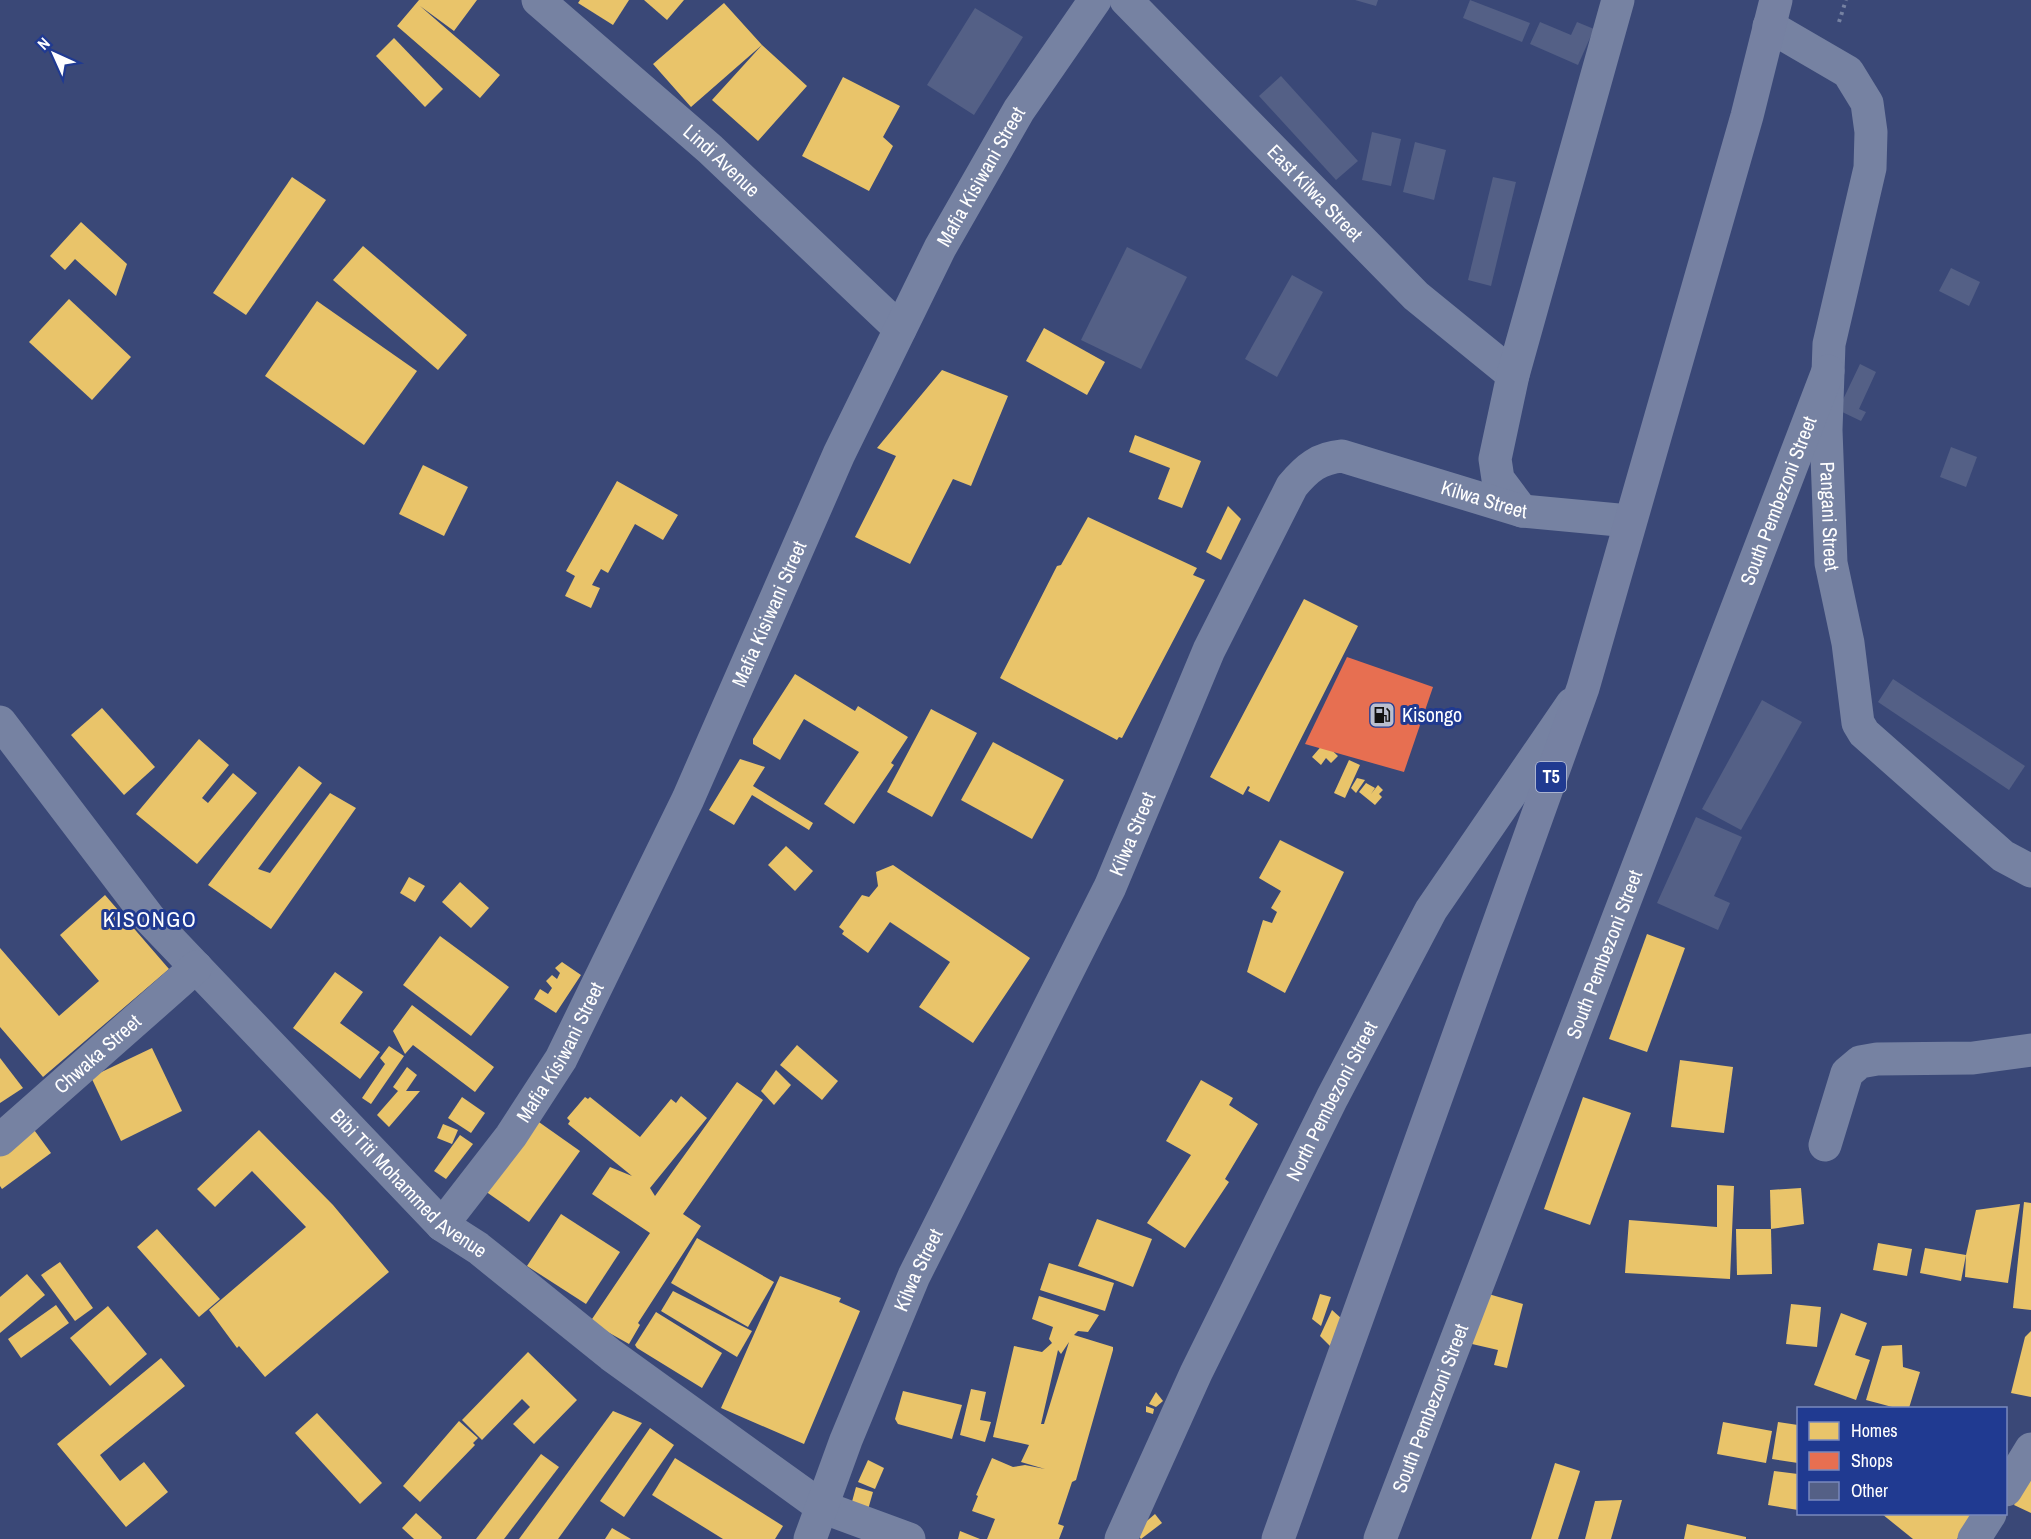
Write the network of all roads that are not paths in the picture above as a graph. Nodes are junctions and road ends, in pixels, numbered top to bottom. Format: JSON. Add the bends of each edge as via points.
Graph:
{"nodes":[{"id":1,"x":537,"y":0,"type":"edge"},
{"id":2,"x":1095,"y":0,"type":"edge"},
{"id":3,"x":1126,"y":0,"type":"edge"},
{"id":4,"x":1618,"y":0,"type":"edge"},
{"id":5,"x":1773,"y":13,"type":"edge"},
{"id":6,"x":900,"y":329,"type":"junction"},
{"id":7,"x":1828,"y":371,"type":"junction"},
{"id":8,"x":1513,"y":375,"type":"junction"},
{"id":9,"x":1522,"y":511,"type":"junction"},
{"id":10,"x":1629,"y":521,"type":"junction"},
{"id":11,"x":1583,"y":688,"type":"junction"},
{"id":12,"x":0,"y":722,"type":"edge"},
{"id":13,"x":2031,"y":871,"type":"edge"},
{"id":14,"x":196,"y":967,"type":"junction"},
{"id":15,"x":2031,"y":1050,"type":"edge"},
{"id":16,"x":0,"y":1140,"type":"edge"},
{"id":17,"x":1825,"y":1145,"type":"dead end"},
{"id":18,"x":442,"y":1225,"type":"junction"},
{"id":19,"x":2031,"y":1449,"type":"edge"},
{"id":20,"x":2007,"y":1488,"type":"edge"},
{"id":21,"x":822,"y":1507,"type":"junction"},
{"id":22,"x":1989,"y":1515,"type":"edge"},
{"id":23,"x":810,"y":1539,"type":"edge"},
{"id":24,"x":909,"y":1539,"type":"edge"},
{"id":25,"x":1121,"y":1539,"type":"edge"},
{"id":26,"x":1278,"y":1539,"type":"edge"},
{"id":27,"x":1380,"y":1539,"type":"edge"},
{"id":28,"x":1974,"y":1539,"type":"edge"}],
"edges":[{"from":1,"to":6,"type":"street","name":"Lindi Avenue","via":[[710,149]]},
{"from":2,"to":6,"type":"street","name":"Mafia Kisiwani Street","via":[[1019,110],[940,248]]},
{"from":3,"to":8,"type":"street","name":"East Kilwa Street","via":[[1416,296]]},
{"from":4,"to":8,"type":"street"},
{"from":5,"to":7,"type":"street","name":"Pangani Street","via":[[1848,72],[1867,103],[1870,168],[1829,344]]},
{"from":5,"to":10,"type":"highway","number":"T5","via":[[1747,116]]},
{"from":6,"to":18,"type":"street","name":"Mafia Kisiwani Street","via":[[838,454],[688,799],[561,1059],[511,1136]]},
{"from":7,"to":13,"type":"street","name":"Pangani Street","via":[[1831,563],[1848,643],[1858,723],[1864,733],[2003,856]]},
{"from":7,"to":27,"type":"street","name":"South Pembezoni Street"},
{"from":8,"to":9,"type":"street","via":[[1495,459],[1498,480]]},
{"from":9,"to":10,"type":"street","name":"Kilwa Street"},
{"from":9,"to":21,"type":"street","name":"Kilwa Street","via":[[1342,456],[1324,458],[1305,470],[1292,486],[1209,650],[1110,887],[914,1276]]},
{"from":10,"to":11,"type":"highway","number":"T5"},
{"from":11,"to":25,"type":"street","name":"North Pembezoni Street","via":[[1431,910],[1222,1320]]},
{"from":11,"to":26,"type":"highway","number":"T5"},
{"from":12,"to":14,"type":"street","name":"Bibi Titi Mohammed Avenue","via":[[150,919]]},
{"from":14,"to":16,"type":"street","name":"Chwaka Street"},
{"from":14,"to":18,"type":"street","name":"Bibi Titi Mohammed Avenue"},
{"from":15,"to":17,"type":"street","via":[[1973,1058],[1860,1062],[1847,1073]]},
{"from":18,"to":21,"type":"street","name":"Bibi Titi Mohammed Avenue","via":[[478,1248],[611,1355]]},
{"from":19,"to":20,"type":"street"},
{"from":21,"to":23,"type":"street","name":"Kilwa Street"},
{"from":21,"to":24,"type":"street","name":"Bibi Titi Mohammed Avenue"},
{"from":22,"to":28,"type":"street"}]}
